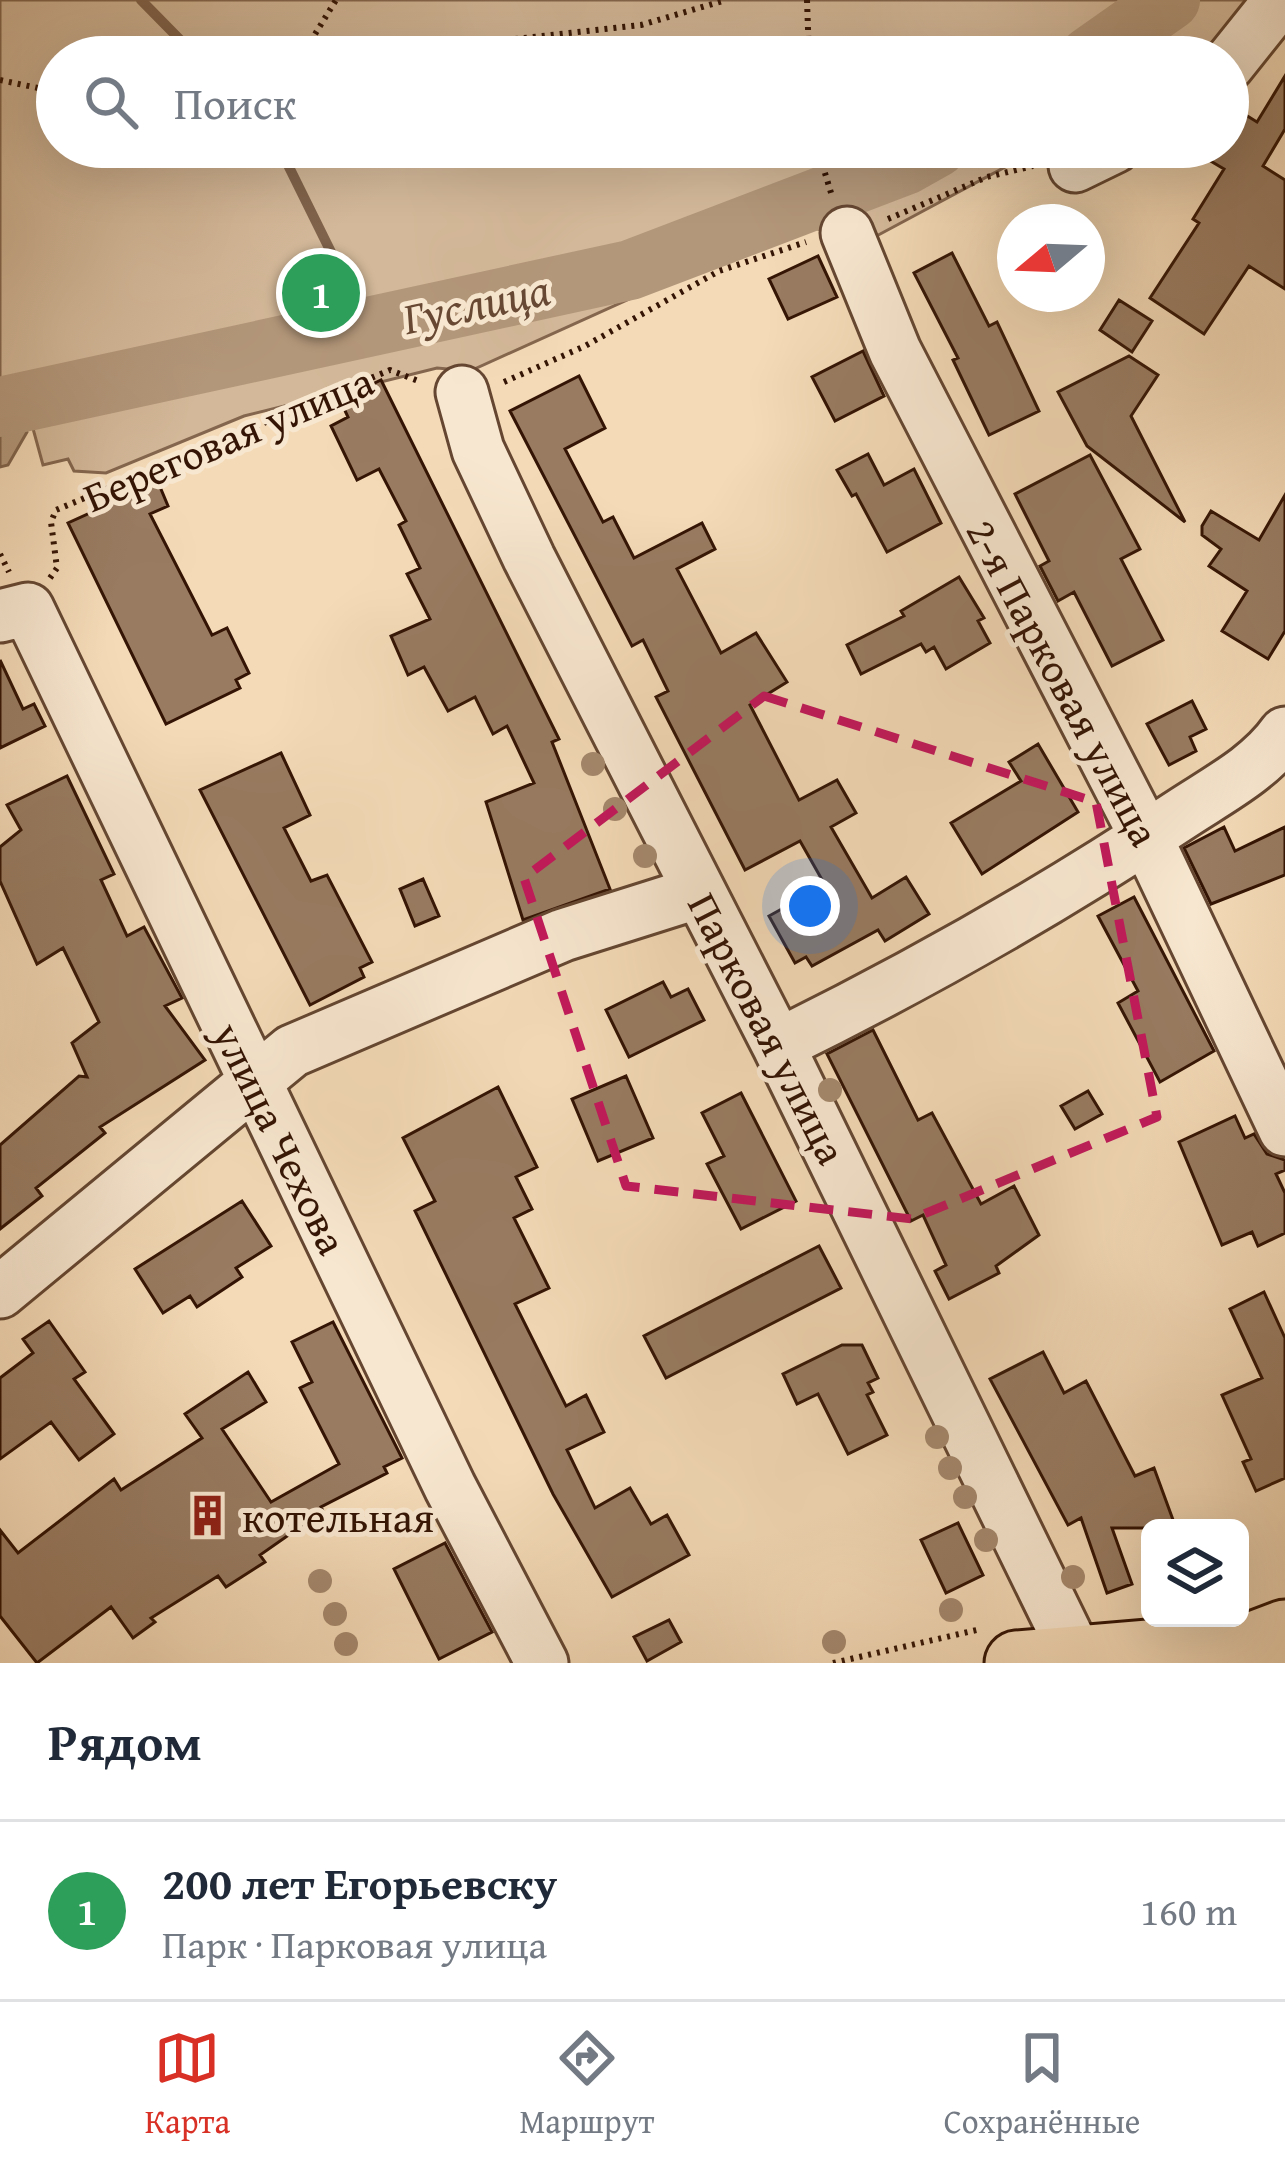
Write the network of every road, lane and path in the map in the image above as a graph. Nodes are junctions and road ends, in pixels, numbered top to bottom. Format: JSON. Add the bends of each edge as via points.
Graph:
{"nodes":[{"id":1,"x":336,"y":0,"type":"edge"},
{"id":2,"x":727,"y":0,"type":"edge"},
{"id":3,"x":807,"y":0,"type":"edge"},
{"id":4,"x":1280,"y":0,"type":"edge"},
{"id":5,"x":314,"y":36,"type":"edge"},
{"id":6,"x":542,"y":36,"type":"edge"},
{"id":7,"x":808,"y":36,"type":"edge"},
{"id":8,"x":1249,"y":38,"type":"edge"},
{"id":9,"x":0,"y":80,"type":"edge"},
{"id":10,"x":36,"y":88,"type":"edge"},
{"id":11,"x":1022,"y":168,"type":"edge"},
{"id":12,"x":847,"y":233,"type":"junction"},
{"id":13,"x":462,"y":392,"type":"junction"},
{"id":14,"x":14,"y":612,"type":"edge"},
{"id":15,"x":1285,"y":733,"type":"edge"},
{"id":16,"x":1146,"y":837,"type":"junction"},
{"id":17,"x":699,"y":892,"type":"junction"},
{"id":18,"x":778,"y":1045,"type":"junction"},
{"id":19,"x":254,"y":1083,"type":"junction"},
{"id":20,"x":1285,"y":1130,"type":"edge"},
{"id":21,"x":0,"y":1292,"type":"edge"},
{"id":22,"x":1285,"y":1632,"type":"edge"},
{"id":23,"x":1040,"y":1653,"type":"edge"},
{"id":24,"x":542,"y":1663,"type":"edge"},
{"id":25,"x":833,"y":1663,"type":"edge"}],
"edges":[{"from":1,"to":5,"type":"path"},
{"from":2,"to":6,"type":"path","via":[[641,25]]},
{"from":3,"to":7,"type":"path"},
{"from":4,"to":8,"type":"street"},
{"from":9,"to":10,"type":"path"},
{"from":11,"to":12,"type":"path"},
{"from":12,"to":13,"type":"path","via":[[719,271],[534,372]]},
{"from":12,"to":16,"type":"street","name":"2-я Парковая улица","via":[[972,507]]},
{"from":13,"to":14,"type":"path","name":"Береговая улица","via":[[390,370],[56,510],[57,568]]},
{"from":13,"to":17,"type":"street","name":"Парковая улица","via":[[498,494]]},
{"from":14,"to":19,"type":"street","name":"улица Чехова"},
{"from":15,"to":16,"type":"street","via":[[1250,769]]},
{"from":16,"to":18,"type":"street","via":[[963,950]]},
{"from":16,"to":20,"type":"street","name":"2-я Парковая улица"},
{"from":17,"to":18,"type":"street","name":"Парковая улица"},
{"from":17,"to":19,"type":"street","via":[[563,935],[385,1008],[292,1051]]},
{"from":18,"to":23,"type":"street","name":"Парковая улица"},
{"from":19,"to":21,"type":"street"},
{"from":19,"to":24,"type":"street","name":"улица Чехова"},
{"from":22,"to":23,"type":"main road","via":[[1256,1642]]},
{"from":23,"to":25,"type":"path"}]}
